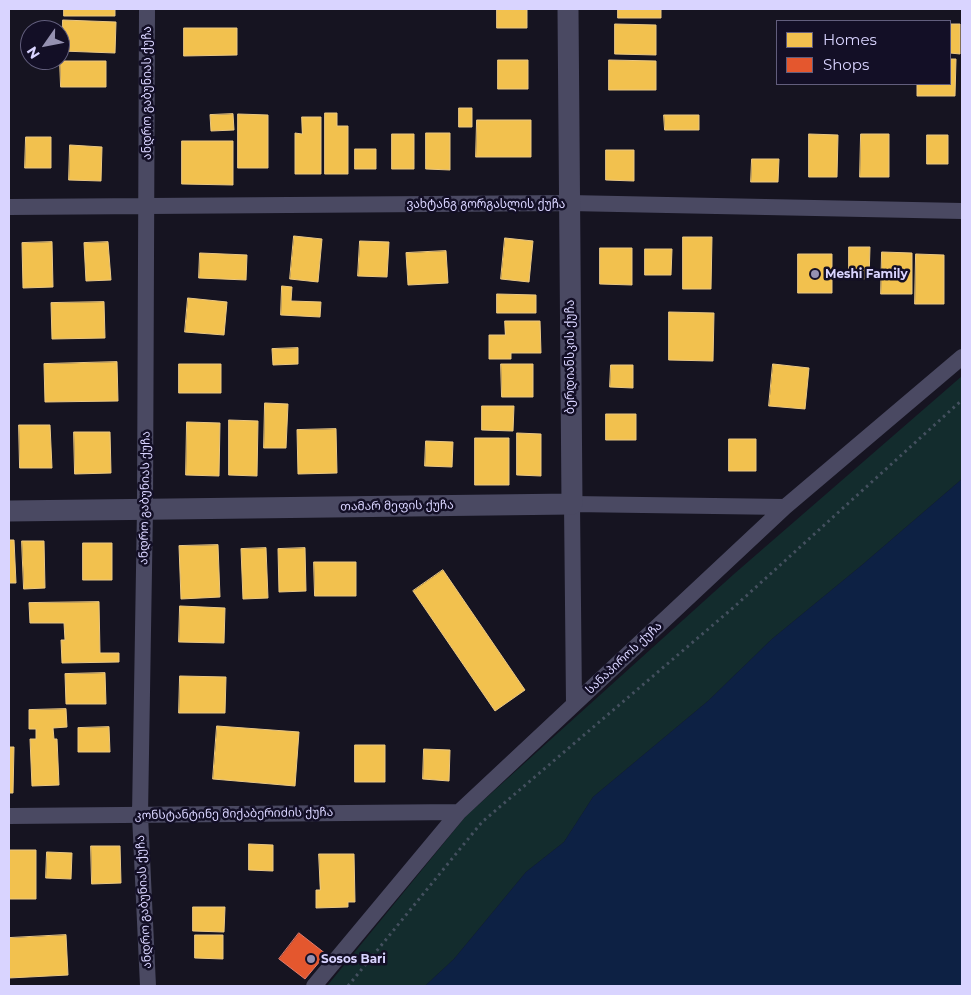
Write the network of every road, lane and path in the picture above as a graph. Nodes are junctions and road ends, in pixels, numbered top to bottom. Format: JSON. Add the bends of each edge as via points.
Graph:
{"nodes":[{"id":1,"x":147,"y":9,"type":"edge"},
{"id":2,"x":568,"y":9,"type":"edge"},
{"id":3,"x":569,"y":203,"type":"junction"},
{"id":4,"x":147,"y":206,"type":"junction"},
{"id":5,"x":9,"y":207,"type":"edge"},
{"id":6,"x":962,"y":211,"type":"edge"},
{"id":7,"x":962,"y":357,"type":"edge"},
{"id":8,"x":962,"y":400,"type":"edge"},
{"id":9,"x":572,"y":504,"type":"junction"},
{"id":10,"x":785,"y":507,"type":"junction"},
{"id":11,"x":145,"y":508,"type":"junction"},
{"id":12,"x":9,"y":511,"type":"edge"},
{"id":13,"x":574,"y":704,"type":"junction"},
{"id":14,"x":459,"y":812,"type":"junction"},
{"id":15,"x":140,"y":815,"type":"junction"},
{"id":16,"x":9,"y":816,"type":"edge"},
{"id":17,"x":148,"y":986,"type":"edge"},
{"id":18,"x":314,"y":986,"type":"edge"},
{"id":19,"x":348,"y":986,"type":"edge"}],
"edges":[{"from":1,"to":4,"type":"street","name":"ანდრო გაბუნიას ქუჩა"},
{"from":2,"to":3,"type":"street","name":"ბერდიანსკის ქუჩა"},
{"from":3,"to":4,"type":"street","name":"ვახტანგ გორგასლის ქუჩა"},
{"from":3,"to":6,"type":"street","name":"ვახტანგ გორგასლის ქუჩა"},
{"from":3,"to":9,"type":"street","name":"ბერდიანსკის ქუჩა"},
{"from":4,"to":5,"type":"street","name":"ვახტანგ გორგასლის ქუჩა"},
{"from":4,"to":11,"type":"street","name":"ანდრო გაბუნიას ქუჩა"},
{"from":7,"to":10,"type":"street","name":"სანაპიროს ქუჩა"},
{"from":8,"to":19,"type":"path","via":[[734,607],[482,822]]},
{"from":9,"to":10,"type":"street","name":"თამარ მეფის ქუჩა"},
{"from":9,"to":11,"type":"street","name":"თამარ მეფის ქუჩა"},
{"from":9,"to":13,"type":"street","name":"ბერდიანსკის ქუჩა"},
{"from":10,"to":13,"type":"street","name":"სანაპიროს ქუჩა"},
{"from":11,"to":12,"type":"street","name":"თამარ მეფის ქუჩა"},
{"from":11,"to":15,"type":"street","name":"ანდრო გაბუნიას ქუჩა"},
{"from":13,"to":14,"type":"street","name":"სანაპიროს ქუჩა"},
{"from":14,"to":15,"type":"street","name":"კონსტანტინე მიქაბერიძის ქუჩა"},
{"from":14,"to":18,"type":"street","name":"სანაპიროს ქუჩა"},
{"from":15,"to":16,"type":"street","name":"კონსტანტინე მიქაბერიძის ქუჩა"},
{"from":15,"to":17,"type":"street","name":"ანდრო გაბუნიას ქუჩა"}]}
